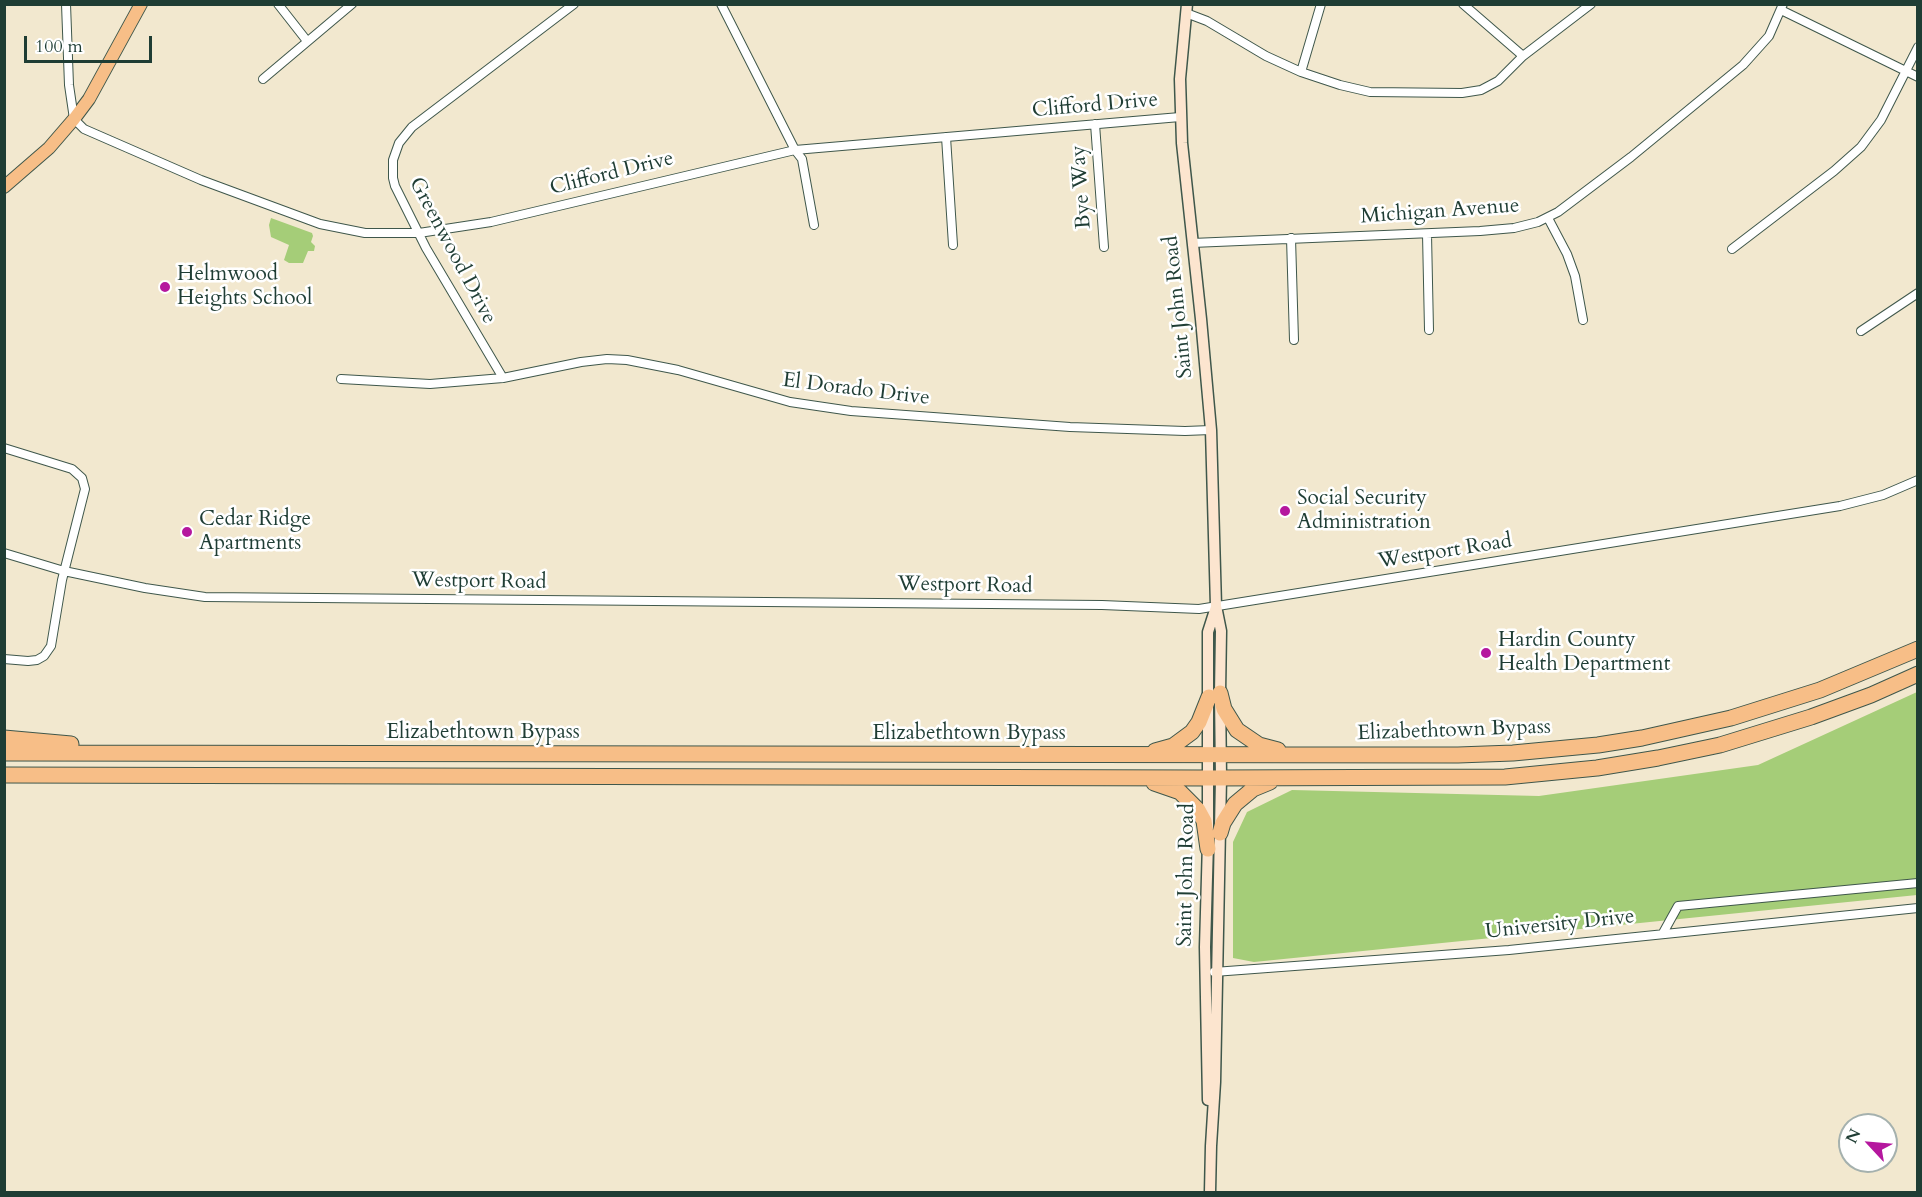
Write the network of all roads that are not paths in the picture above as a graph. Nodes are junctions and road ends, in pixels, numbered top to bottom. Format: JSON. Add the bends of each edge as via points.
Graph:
{"nodes":[{"id":1,"x":66,"y":4,"type":"edge"},
{"id":2,"x":141,"y":4,"type":"edge"},
{"id":3,"x":278,"y":4,"type":"edge"},
{"id":4,"x":352,"y":4,"type":"edge"},
{"id":5,"x":574,"y":4,"type":"edge"},
{"id":6,"x":721,"y":4,"type":"edge"},
{"id":7,"x":1321,"y":4,"type":"edge"},
{"id":8,"x":1463,"y":4,"type":"edge"},
{"id":9,"x":1591,"y":4,"type":"edge"},
{"id":10,"x":1782,"y":7,"type":"edge"},
{"id":11,"x":1186,"y":9,"type":"edge"},
{"id":12,"x":307,"y":41,"type":"junction"},
{"id":13,"x":1917,"y":47,"type":"edge"},
{"id":14,"x":1523,"y":57,"type":"junction"},
{"id":15,"x":1905,"y":70,"type":"junction"},
{"id":16,"x":1301,"y":72,"type":"junction"},
{"id":17,"x":1917,"y":77,"type":"edge"},
{"id":18,"x":263,"y":79,"type":"dead end"},
{"id":19,"x":1180,"y":117,"type":"junction"},
{"id":20,"x":74,"y":119,"type":"junction"},
{"id":21,"x":1095,"y":124,"type":"junction"},
{"id":22,"x":946,"y":137,"type":"junction"},
{"id":23,"x":795,"y":150,"type":"junction"},
{"id":24,"x":4,"y":187,"type":"edge"},
{"id":25,"x":1548,"y":218,"type":"junction"},
{"id":26,"x":814,"y":225,"type":"dead end"},
{"id":27,"x":419,"y":233,"type":"junction"},
{"id":28,"x":1427,"y":234,"type":"junction"},
{"id":29,"x":1291,"y":238,"type":"junction"},
{"id":30,"x":1192,"y":243,"type":"junction"},
{"id":31,"x":953,"y":245,"type":"dead end"},
{"id":32,"x":1104,"y":247,"type":"dead end"},
{"id":33,"x":1732,"y":249,"type":"dead end"},
{"id":34,"x":1917,"y":293,"type":"edge"},
{"id":35,"x":1583,"y":320,"type":"dead end"},
{"id":36,"x":1429,"y":330,"type":"dead end"},
{"id":37,"x":1861,"y":331,"type":"dead end"},
{"id":38,"x":1294,"y":340,"type":"dead end"},
{"id":39,"x":503,"y":378,"type":"junction"},
{"id":40,"x":341,"y":379,"type":"dead end"},
{"id":41,"x":1211,"y":430,"type":"junction"},
{"id":42,"x":4,"y":448,"type":"edge"},
{"id":43,"x":1917,"y":480,"type":"edge"},
{"id":44,"x":4,"y":553,"type":"edge"},
{"id":45,"x":64,"y":571,"type":"junction"},
{"id":46,"x":1216,"y":606,"type":"junction"},
{"id":47,"x":1917,"y":649,"type":"edge"},
{"id":48,"x":4,"y":659,"type":"edge"},
{"id":49,"x":1917,"y":674,"type":"edge"},
{"id":50,"x":1214,"y":695,"type":"junction"},
{"id":51,"x":4,"y":738,"type":"edge"},
{"id":52,"x":4,"y":753,"type":"edge"},
{"id":53,"x":155,"y":753,"type":"junction"},
{"id":54,"x":1133,"y":755,"type":"junction"},
{"id":55,"x":1214,"y":755,"type":"junction"},
{"id":56,"x":1313,"y":755,"type":"junction"},
{"id":57,"x":4,"y":775,"type":"edge"},
{"id":58,"x":196,"y":776,"type":"junction"},
{"id":59,"x":1134,"y":778,"type":"junction"},
{"id":60,"x":1215,"y":778,"type":"junction"},
{"id":61,"x":1312,"y":778,"type":"junction"},
{"id":62,"x":4,"y":784,"type":"edge"},
{"id":63,"x":1220,"y":833,"type":"junction"},
{"id":64,"x":1208,"y":849,"type":"junction"},
{"id":65,"x":1917,"y":883,"type":"edge"},
{"id":66,"x":1917,"y":908,"type":"edge"},
{"id":67,"x":1663,"y":933,"type":"junction"},
{"id":68,"x":1212,"y":972,"type":"junction"},
{"id":69,"x":1210,"y":1192,"type":"edge"}],
"edges":[{"from":1,"to":20,"type":"street"},
{"from":2,"to":20,"type":"main road"},
{"from":3,"to":12,"type":"street"},
{"from":4,"to":12,"type":"street"},
{"from":5,"to":27,"type":"street","name":"Greenwood Drive","via":[[428,115],[399,143],[393,160],[393,178]]},
{"from":6,"to":23,"type":"street"},
{"from":7,"to":16,"type":"street"},
{"from":8,"to":14,"type":"street"},
{"from":9,"to":14,"type":"street"},
{"from":10,"to":15,"type":"street"},
{"from":10,"to":25,"type":"street","name":"Michigan Avenue","via":[[1769,36],[1743,65]]},
{"from":11,"to":16,"type":"street"},
{"from":11,"to":19,"type":"street","name":"Saint John Road"},
{"from":12,"to":18,"type":"street"},
{"from":13,"to":15,"type":"street"},
{"from":14,"to":16,"type":"street","via":[[1490,87],[1462,93],[1370,92]]},
{"from":15,"to":17,"type":"street"},
{"from":15,"to":33,"type":"street","via":[[1881,120],[1861,147]]},
{"from":19,"to":21,"type":"street","name":"Clifford Drive"},
{"from":19,"to":30,"type":"street","name":"Saint John Road"},
{"from":20,"to":24,"type":"main road","via":[[49,148]]},
{"from":20,"to":27,"type":"street","name":"Clifford Drive","via":[[89,133],[320,224],[364,233]]},
{"from":21,"to":22,"type":"street","name":"Clifford Drive"},
{"from":21,"to":32,"type":"street","name":"Bye Way"},
{"from":22,"to":23,"type":"street","name":"Clifford Drive"},
{"from":22,"to":31,"type":"street"},
{"from":23,"to":26,"type":"street","via":[[802,159]]},
{"from":23,"to":27,"type":"street","name":"Clifford Drive","via":[[491,222]]},
{"from":25,"to":28,"type":"street","name":"Michigan Avenue","via":[[1514,228]]},
{"from":25,"to":35,"type":"street","via":[[1575,276]]},
{"from":27,"to":39,"type":"street","name":"Greenwood Drive"},
{"from":28,"to":29,"type":"street","name":"Michigan Avenue"},
{"from":28,"to":36,"type":"street"},
{"from":29,"to":30,"type":"street","name":"Michigan Avenue"},
{"from":29,"to":38,"type":"street"},
{"from":30,"to":41,"type":"street","name":"Saint John Road"},
{"from":34,"to":37,"type":"street"},
{"from":39,"to":40,"type":"street","name":"El Dorado Drive","via":[[430,384]]},
{"from":39,"to":41,"type":"street","name":"El Dorado Drive","via":[[581,362],[627,360],[678,370],[790,402],[851,411],[1070,427]]},
{"from":41,"to":46,"type":"street","name":"Saint John Road"},
{"from":42,"to":45,"type":"street","via":[[65,466],[84,483]]},
{"from":43,"to":46,"type":"street","name":"Westport Road","via":[[1882,495],[1840,506]]},
{"from":44,"to":45,"type":"street","name":"Westport Road"},
{"from":45,"to":46,"type":"street","name":"Westport Road","via":[[215,598],[1199,609]]},
{"from":45,"to":48,"type":"street","via":[[48,651],[37,660]]},
{"from":46,"to":50,"type":"street","name":"Saint John Road","via":[[1208,632]]},
{"from":47,"to":56,"type":"highway","name":"Elizabethtown Bypass","via":[[1863,674],[1776,705],[1642,738],[1513,753]]},
{"from":49,"to":61,"type":"highway","name":"Elizabethtown Bypass","via":[[1781,727],[1720,745],[1628,764],[1505,777]]},
{"from":50,"to":54,"type":"highway","via":[[1183,740],[1161,750]]},
{"from":50,"to":55,"type":"street","name":"Saint John Road"},
{"from":50,"to":56,"type":"highway","via":[[1247,739],[1271,748]]},
{"from":51,"to":53,"type":"highway"},
{"from":52,"to":53,"type":"highway","name":"Elizabethtown Bypass"},
{"from":53,"to":54,"type":"highway","name":"Elizabethtown Bypass"},
{"from":54,"to":55,"type":"highway","name":"Elizabethtown Bypass"},
{"from":55,"to":56,"type":"highway","name":"Elizabethtown Bypass"},
{"from":55,"to":60,"type":"street","name":"Saint John Road"},
{"from":57,"to":58,"type":"highway","name":"Elizabethtown Bypass"},
{"from":58,"to":59,"type":"highway","name":"Elizabethtown Bypass"},
{"from":58,"to":62,"type":"highway"},
{"from":59,"to":60,"type":"highway","name":"Elizabethtown Bypass"},
{"from":59,"to":64,"type":"highway","via":[[1169,787],[1191,800],[1204,821]]},
{"from":60,"to":61,"type":"highway","name":"Elizabethtown Bypass"},
{"from":60,"to":63,"type":"street","name":"Saint John Road"},
{"from":60,"to":64,"type":"street","name":"Saint John Road"},
{"from":61,"to":63,"type":"highway","via":[[1265,783],[1253,789],[1235,804]]},
{"from":63,"to":68,"type":"street","name":"Saint John Road"},
{"from":64,"to":68,"type":"street","name":"Saint John Road"},
{"from":65,"to":67,"type":"street","via":[[1678,906]]},
{"from":66,"to":67,"type":"street","name":"University Drive"},
{"from":67,"to":68,"type":"street","name":"University Drive","via":[[1509,950]]},
{"from":68,"to":69,"type":"street","name":"Saint John Road"}]}
